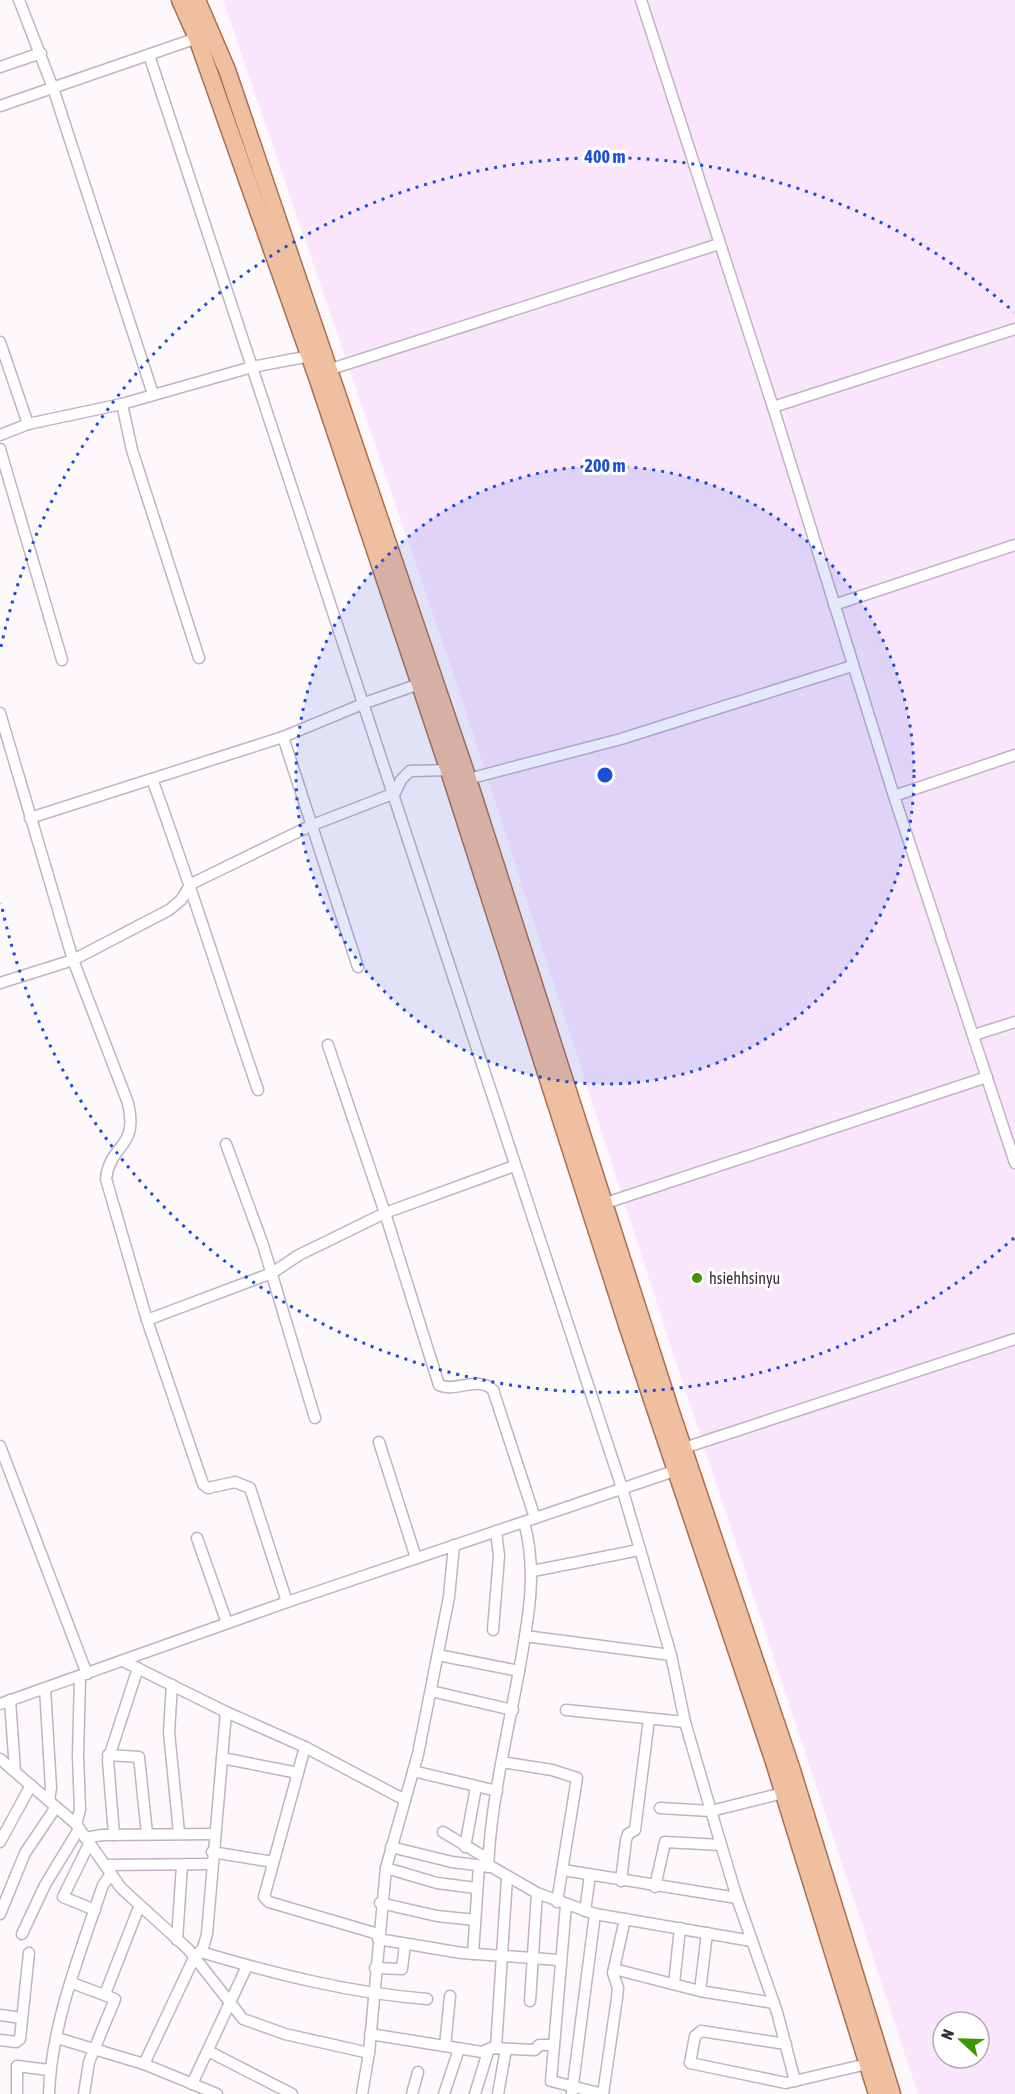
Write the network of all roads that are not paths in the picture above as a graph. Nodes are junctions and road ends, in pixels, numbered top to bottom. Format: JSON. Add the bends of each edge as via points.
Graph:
{"nodes":[{"id":1,"x":19,"y":0,"type":"edge"},
{"id":2,"x":180,"y":0,"type":"edge"},
{"id":3,"x":197,"y":0,"type":"edge"},
{"id":4,"x":641,"y":0,"type":"edge"},
{"id":5,"x":197,"y":38,"type":"junction"},
{"id":6,"x":41,"y":53,"type":"junction"},
{"id":7,"x":149,"y":55,"type":"junction"},
{"id":8,"x":0,"y":67,"type":"edge"},
{"id":9,"x":54,"y":88,"type":"junction"},
{"id":10,"x":0,"y":106,"type":"edge"},
{"id":11,"x":719,"y":244,"type":"junction"},
{"id":12,"x":1015,"y":329,"type":"edge"},
{"id":13,"x":0,"y":342,"type":"edge"},
{"id":14,"x":310,"y":356,"type":"junction"},
{"id":15,"x":252,"y":367,"type":"junction"},
{"id":16,"x":323,"y":372,"type":"junction"},
{"id":17,"x":153,"y":394,"type":"junction"},
{"id":18,"x":122,"y":404,"type":"junction"},
{"id":19,"x":773,"y":406,"type":"junction"},
{"id":20,"x":28,"y":424,"type":"junction"},
{"id":21,"x":0,"y":435,"type":"edge"},
{"id":22,"x":0,"y":449,"type":"edge"},
{"id":23,"x":1015,"y":545,"type":"edge"},
{"id":24,"x":834,"y":605,"type":"junction"},
{"id":25,"x":199,"y":658,"type":"dead end"},
{"id":26,"x":62,"y":660,"type":"dead end"},
{"id":27,"x":852,"y":666,"type":"junction"},
{"id":28,"x":419,"y":684,"type":"junction"},
{"id":29,"x":365,"y":703,"type":"junction"},
{"id":30,"x":0,"y":713,"type":"edge"},
{"id":31,"x":283,"y":737,"type":"junction"},
{"id":32,"x":1015,"y":755,"type":"edge"},
{"id":33,"x":460,"y":772,"type":"junction"},
{"id":34,"x":152,"y":779,"type":"junction"},
{"id":35,"x":395,"y":793,"type":"junction"},
{"id":36,"x":894,"y":796,"type":"junction"},
{"id":37,"x":30,"y":818,"type":"junction"},
{"id":38,"x":310,"y":825,"type":"junction"},
{"id":39,"x":191,"y":884,"type":"junction"},
{"id":40,"x":74,"y":960,"type":"junction"},
{"id":41,"x":358,"y":967,"type":"dead end"},
{"id":42,"x":0,"y":983,"type":"edge"},
{"id":43,"x":1015,"y":1022,"type":"edge"},
{"id":44,"x":974,"y":1035,"type":"junction"},
{"id":45,"x":328,"y":1045,"type":"dead end"},
{"id":46,"x":987,"y":1077,"type":"junction"},
{"id":47,"x":258,"y":1090,"type":"dead end"},
{"id":48,"x":226,"y":1144,"type":"dead end"},
{"id":49,"x":1015,"y":1162,"type":"edge"},
{"id":50,"x":514,"y":1166,"type":"junction"},
{"id":51,"x":606,"y":1203,"type":"junction"},
{"id":52,"x":386,"y":1213,"type":"junction"},
{"id":53,"x":272,"y":1273,"type":"junction"},
{"id":54,"x":147,"y":1320,"type":"junction"},
{"id":55,"x":1015,"y":1339,"type":"edge"},
{"id":56,"x":315,"y":1418,"type":"dead end"},
{"id":57,"x":379,"y":1442,"type":"dead end"},
{"id":58,"x":0,"y":1446,"type":"edge"},
{"id":59,"x":684,"y":1448,"type":"junction"},
{"id":60,"x":682,"y":1468,"type":"junction"},
{"id":61,"x":622,"y":1488,"type":"junction"},
{"id":62,"x":530,"y":1520,"type":"junction"},
{"id":63,"x":496,"y":1531,"type":"junction"},
{"id":64,"x":197,"y":1538,"type":"dead end"},
{"id":65,"x":454,"y":1545,"type":"junction"},
{"id":66,"x":639,"y":1550,"type":"junction"},
{"id":67,"x":416,"y":1558,"type":"junction"},
{"id":68,"x":532,"y":1571,"type":"junction"},
{"id":69,"x":287,"y":1602,"type":"junction"},
{"id":70,"x":227,"y":1623,"type":"junction"},
{"id":71,"x":493,"y":1630,"type":"dead end"},
{"id":72,"x":525,"y":1636,"type":"junction"},
{"id":73,"x":438,"y":1655,"type":"junction"},
{"id":74,"x":671,"y":1655,"type":"junction"},
{"id":75,"x":123,"y":1661,"type":"junction"},
{"id":76,"x":138,"y":1668,"type":"junction"},
{"id":77,"x":519,"y":1671,"type":"junction"},
{"id":78,"x":84,"y":1676,"type":"junction"},
{"id":79,"x":172,"y":1685,"type":"junction"},
{"id":80,"x":45,"y":1688,"type":"junction"},
{"id":81,"x":431,"y":1691,"type":"junction"},
{"id":82,"x":5,"y":1702,"type":"edge"},
{"id":83,"x":513,"y":1710,"type":"junction"},
{"id":84,"x":566,"y":1710,"type":"dead end"},
{"id":85,"x":226,"y":1712,"type":"junction"},
{"id":86,"x":648,"y":1719,"type":"junction"},
{"id":87,"x":685,"y":1722,"type":"junction"},
{"id":88,"x":305,"y":1747,"type":"junction"},
{"id":89,"x":108,"y":1755,"type":"junction"},
{"id":90,"x":222,"y":1758,"type":"junction"},
{"id":91,"x":0,"y":1759,"type":"edge"},
{"id":92,"x":502,"y":1762,"type":"junction"},
{"id":93,"x":413,"y":1771,"type":"junction"},
{"id":94,"x":15,"y":1772,"type":"junction"},
{"id":95,"x":298,"y":1773,"type":"junction"},
{"id":96,"x":31,"y":1785,"type":"junction"},
{"id":97,"x":476,"y":1787,"type":"junction"},
{"id":98,"x":497,"y":1791,"type":"junction"},
{"id":99,"x":783,"y":1793,"type":"junction"},
{"id":100,"x":405,"y":1800,"type":"junction"},
{"id":101,"x":52,"y":1803,"type":"junction"},
{"id":102,"x":660,"y":1808,"type":"dead end"},
{"id":103,"x":711,"y":1811,"type":"junction"},
{"id":104,"x":443,"y":1832,"type":"dead end"},
{"id":105,"x":179,"y":1833,"type":"junction"},
{"id":106,"x":82,"y":1834,"type":"junction"},
{"id":107,"x":147,"y":1834,"type":"junction"},
{"id":108,"x":214,"y":1834,"type":"junction"},
{"id":109,"x":114,"y":1835,"type":"junction"},
{"id":110,"x":0,"y":1842,"type":"edge"},
{"id":111,"x":721,"y":1845,"type":"junction"},
{"id":112,"x":391,"y":1847,"type":"junction"},
{"id":113,"x":465,"y":1847,"type":"junction"},
{"id":114,"x":212,"y":1852,"type":"junction"},
{"id":115,"x":273,"y":1862,"type":"junction"},
{"id":116,"x":182,"y":1864,"type":"junction"},
{"id":117,"x":212,"y":1864,"type":"junction"},
{"id":118,"x":485,"y":1864,"type":"junction"},
{"id":119,"x":386,"y":1868,"type":"junction"},
{"id":120,"x":108,"y":1870,"type":"junction"},
{"id":121,"x":563,"y":1870,"type":"junction"},
{"id":122,"x":590,"y":1875,"type":"junction"},
{"id":123,"x":507,"y":1878,"type":"junction"},
{"id":124,"x":621,"y":1881,"type":"junction"},
{"id":125,"x":656,"y":1887,"type":"junction"},
{"id":126,"x":476,"y":1888,"type":"junction"},
{"id":127,"x":537,"y":1893,"type":"junction"},
{"id":128,"x":737,"y":1898,"type":"junction"},
{"id":129,"x":2,"y":1901,"type":"edge"},
{"id":130,"x":380,"y":1903,"type":"junction"},
{"id":131,"x":561,"y":1904,"type":"junction"},
{"id":132,"x":139,"y":1907,"type":"junction"},
{"id":133,"x":95,"y":1910,"type":"junction"},
{"id":134,"x":590,"y":1913,"type":"junction"},
{"id":135,"x":0,"y":1914,"type":"edge"},
{"id":136,"x":625,"y":1919,"type":"junction"},
{"id":137,"x":475,"y":1920,"type":"junction"},
{"id":138,"x":680,"y":1928,"type":"junction"},
{"id":139,"x":707,"y":1933,"type":"junction"},
{"id":140,"x":22,"y":1934,"type":"dead end"},
{"id":141,"x":378,"y":1937,"type":"junction"},
{"id":142,"x":177,"y":1940,"type":"junction"},
{"id":143,"x":752,"y":1941,"type":"junction"},
{"id":144,"x":405,"y":1944,"type":"junction"},
{"id":145,"x":29,"y":1953,"type":"dead end"},
{"id":146,"x":473,"y":1954,"type":"junction"},
{"id":147,"x":197,"y":1955,"type":"junction"},
{"id":148,"x":503,"y":1957,"type":"junction"},
{"id":149,"x":532,"y":1958,"type":"junction"},
{"id":150,"x":559,"y":1960,"type":"junction"},
{"id":151,"x":248,"y":1966,"type":"junction"},
{"id":152,"x":375,"y":1968,"type":"junction"},
{"id":153,"x":614,"y":1969,"type":"junction"},
{"id":154,"x":72,"y":1983,"type":"junction"},
{"id":155,"x":674,"y":1984,"type":"junction"},
{"id":156,"x":700,"y":1991,"type":"junction"},
{"id":157,"x":105,"y":1994,"type":"junction"},
{"id":158,"x":372,"y":1995,"type":"junction"},
{"id":159,"x":450,"y":1996,"type":"dead end"},
{"id":160,"x":427,"y":1999,"type":"dead end"},
{"id":161,"x":530,"y":2001,"type":"dead end"},
{"id":162,"x":774,"y":2003,"type":"junction"},
{"id":163,"x":230,"y":2005,"type":"junction"},
{"id":164,"x":0,"y":2015,"type":"edge"},
{"id":165,"x":21,"y":2018,"type":"junction"},
{"id":166,"x":370,"y":2034,"type":"junction"},
{"id":167,"x":57,"y":2038,"type":"junction"},
{"id":168,"x":0,"y":2040,"type":"edge"},
{"id":169,"x":786,"y":2044,"type":"junction"},
{"id":170,"x":554,"y":2045,"type":"junction"},
{"id":171,"x":445,"y":2046,"type":"junction"},
{"id":172,"x":459,"y":2049,"type":"junction"},
{"id":173,"x":96,"y":2050,"type":"junction"},
{"id":174,"x":497,"y":2050,"type":"junction"},
{"id":175,"x":208,"y":2051,"type":"junction"},
{"id":176,"x":369,"y":2053,"type":"junction"},
{"id":177,"x":144,"y":2064,"type":"junction"},
{"id":178,"x":867,"y":2064,"type":"junction"},
{"id":179,"x":50,"y":2070,"type":"junction"},
{"id":180,"x":418,"y":2072,"type":"dead end"},
{"id":181,"x":795,"y":2081,"type":"junction"},
{"id":182,"x":192,"y":2084,"type":"junction"},
{"id":183,"x":572,"y":2091,"type":"edge"},
{"id":184,"x":212,"y":2093,"type":"edge"},
{"id":185,"x":17,"y":2094,"type":"edge"},
{"id":186,"x":49,"y":2094,"type":"edge"},
{"id":187,"x":84,"y":2094,"type":"edge"},
{"id":188,"x":292,"y":2094,"type":"edge"},
{"id":189,"x":364,"y":2094,"type":"edge"},
{"id":190,"x":412,"y":2094,"type":"edge"},
{"id":191,"x":444,"y":2094,"type":"edge"},
{"id":192,"x":475,"y":2094,"type":"edge"},
{"id":193,"x":498,"y":2094,"type":"edge"},
{"id":194,"x":603,"y":2094,"type":"edge"},
{"id":195,"x":877,"y":2094,"type":"edge"},
{"id":196,"x":892,"y":2094,"type":"edge"}],
"edges":[{"from":1,"to":6,"type":"street"},
{"from":2,"to":5,"type":"main road"},
{"from":3,"to":16,"type":"main road","via":[[227,70]]},
{"from":4,"to":11,"type":"street"},
{"from":5,"to":7,"type":"street"},
{"from":5,"to":14,"type":"main road"},
{"from":6,"to":8,"type":"street"},
{"from":6,"to":9,"type":"street"},
{"from":7,"to":9,"type":"street"},
{"from":7,"to":15,"type":"street"},
{"from":9,"to":10,"type":"street"},
{"from":9,"to":17,"type":"street"},
{"from":11,"to":16,"type":"street"},
{"from":11,"to":19,"type":"street"},
{"from":12,"to":19,"type":"street"},
{"from":13,"to":20,"type":"street"},
{"from":14,"to":15,"type":"street"},
{"from":14,"to":16,"type":"main road"},
{"from":15,"to":17,"type":"street"},
{"from":15,"to":29,"type":"street"},
{"from":16,"to":28,"type":"main road"},
{"from":16,"to":33,"type":"main road"},
{"from":17,"to":18,"type":"street"},
{"from":18,"to":20,"type":"street"},
{"from":18,"to":25,"type":"street","via":[[132,450]]},
{"from":19,"to":24,"type":"street"},
{"from":20,"to":21,"type":"street"},
{"from":22,"to":26,"type":"street"},
{"from":23,"to":24,"type":"street"},
{"from":24,"to":27,"type":"street"},
{"from":27,"to":33,"type":"street","via":[[621,739]]},
{"from":27,"to":36,"type":"street"},
{"from":28,"to":29,"type":"street"},
{"from":28,"to":33,"type":"main road"},
{"from":29,"to":31,"type":"street"},
{"from":29,"to":35,"type":"street"},
{"from":30,"to":37,"type":"street"},
{"from":31,"to":34,"type":"street"},
{"from":31,"to":38,"type":"street"},
{"from":32,"to":36,"type":"street"},
{"from":33,"to":35,"type":"street","via":[[410,771]]},
{"from":33,"to":51,"type":"main road"},
{"from":33,"to":60,"type":"main road"},
{"from":34,"to":37,"type":"street"},
{"from":34,"to":39,"type":"street"},
{"from":35,"to":38,"type":"street"},
{"from":35,"to":50,"type":"street"},
{"from":36,"to":44,"type":"street"},
{"from":37,"to":40,"type":"street"},
{"from":38,"to":39,"type":"street"},
{"from":38,"to":41,"type":"street"},
{"from":39,"to":40,"type":"street","via":[[181,900],[168,910]]},
{"from":39,"to":47,"type":"street"},
{"from":40,"to":42,"type":"street"},
{"from":40,"to":54,"type":"street","via":[[132,1120],[131,1134],[111,1161],[106,1179]]},
{"from":43,"to":44,"type":"street"},
{"from":44,"to":46,"type":"street"},
{"from":45,"to":52,"type":"street"},
{"from":46,"to":49,"type":"street"},
{"from":46,"to":51,"type":"street"},
{"from":48,"to":53,"type":"street"},
{"from":50,"to":52,"type":"street"},
{"from":50,"to":61,"type":"street","via":[[534,1216]]},
{"from":51,"to":59,"type":"main road"},
{"from":52,"to":53,"type":"street","via":[[299,1255]]},
{"from":52,"to":62,"type":"street","via":[[439,1384],[449,1387],[482,1383],[493,1390]]},
{"from":53,"to":54,"type":"street"},
{"from":53,"to":56,"type":"street"},
{"from":54,"to":69,"type":"street","via":[[203,1484],[208,1488],[235,1482],[250,1488]]},
{"from":55,"to":59,"type":"street"},
{"from":57,"to":67,"type":"street"},
{"from":58,"to":78,"type":"street"},
{"from":59,"to":60,"type":"main road"},
{"from":60,"to":61,"type":"street"},
{"from":60,"to":99,"type":"main road"},
{"from":60,"to":196,"type":"main road","via":[[791,1767]]},
{"from":61,"to":62,"type":"street"},
{"from":61,"to":66,"type":"street"},
{"from":62,"to":63,"type":"street"},
{"from":62,"to":68,"type":"street"},
{"from":63,"to":65,"type":"street"},
{"from":63,"to":71,"type":"street","via":[[499,1556]]},
{"from":64,"to":70,"type":"street"},
{"from":65,"to":67,"type":"street"},
{"from":65,"to":73,"type":"street"},
{"from":66,"to":68,"type":"street"},
{"from":66,"to":74,"type":"street"},
{"from":67,"to":69,"type":"street"},
{"from":68,"to":72,"type":"street"},
{"from":69,"to":70,"type":"street"},
{"from":70,"to":75,"type":"street"},
{"from":72,"to":74,"type":"street"},
{"from":72,"to":77,"type":"street"},
{"from":73,"to":77,"type":"street"},
{"from":73,"to":81,"type":"street"},
{"from":74,"to":87,"type":"street"},
{"from":75,"to":76,"type":"street"},
{"from":75,"to":78,"type":"street"},
{"from":76,"to":79,"type":"street"},
{"from":76,"to":89,"type":"street"},
{"from":77,"to":83,"type":"street"},
{"from":78,"to":80,"type":"street"},
{"from":78,"to":106,"type":"street","via":[[78,1755]]},
{"from":79,"to":85,"type":"street"},
{"from":79,"to":105,"type":"street","via":[[169,1732]]},
{"from":80,"to":82,"type":"street"},
{"from":80,"to":101,"type":"street"},
{"from":81,"to":83,"type":"street"},
{"from":81,"to":93,"type":"street"},
{"from":82,"to":94,"type":"street"},
{"from":83,"to":92,"type":"street"},
{"from":84,"to":86,"type":"street"},
{"from":85,"to":88,"type":"street"},
{"from":85,"to":90,"type":"street"},
{"from":86,"to":87,"type":"street"},
{"from":86,"to":124,"type":"street","via":[[635,1830],[626,1840]]},
{"from":87,"to":103,"type":"street"},
{"from":88,"to":95,"type":"street"},
{"from":88,"to":100,"type":"street"},
{"from":89,"to":107,"type":"street","via":[[139,1757]]},
{"from":89,"to":109,"type":"street"},
{"from":90,"to":95,"type":"street"},
{"from":90,"to":108,"type":"street"},
{"from":91,"to":94,"type":"street"},
{"from":92,"to":98,"type":"street"},
{"from":92,"to":121,"type":"street","via":[[577,1778]]},
{"from":93,"to":97,"type":"street"},
{"from":93,"to":100,"type":"street"},
{"from":94,"to":96,"type":"street"},
{"from":95,"to":115,"type":"street"},
{"from":96,"to":101,"type":"street"},
{"from":96,"to":110,"type":"street"},
{"from":97,"to":98,"type":"street"},
{"from":97,"to":113,"type":"street"},
{"from":98,"to":118,"type":"street"},
{"from":99,"to":103,"type":"street"},
{"from":99,"to":178,"type":"main road"},
{"from":100,"to":112,"type":"street"},
{"from":101,"to":106,"type":"street"},
{"from":101,"to":129,"type":"street"},
{"from":102,"to":103,"type":"street"},
{"from":103,"to":111,"type":"street"},
{"from":104,"to":113,"type":"street"},
{"from":105,"to":107,"type":"street"},
{"from":105,"to":108,"type":"street"},
{"from":106,"to":109,"type":"street"},
{"from":106,"to":120,"type":"street"},
{"from":106,"to":133,"type":"street","via":[[63,1897]]},
{"from":106,"to":140,"type":"street","via":[[45,1885]]},
{"from":107,"to":109,"type":"street"},
{"from":108,"to":114,"type":"street"},
{"from":111,"to":125,"type":"street","via":[[665,1842]]},
{"from":111,"to":128,"type":"street"},
{"from":112,"to":118,"type":"street"},
{"from":112,"to":119,"type":"street"},
{"from":113,"to":118,"type":"street"},
{"from":114,"to":115,"type":"street"},
{"from":114,"to":117,"type":"street"},
{"from":115,"to":141,"type":"street","via":[[264,1897],[268,1902]]},
{"from":116,"to":117,"type":"street"},
{"from":116,"to":120,"type":"street"},
{"from":116,"to":142,"type":"street"},
{"from":117,"to":147,"type":"street","via":[[207,1934]]},
{"from":118,"to":123,"type":"street"},
{"from":118,"to":126,"type":"street"},
{"from":119,"to":126,"type":"street","via":[[437,1883]]},
{"from":119,"to":130,"type":"street"},
{"from":120,"to":132,"type":"street"},
{"from":120,"to":133,"type":"street"},
{"from":121,"to":122,"type":"street"},
{"from":121,"to":131,"type":"street"},
{"from":122,"to":124,"type":"street"},
{"from":122,"to":134,"type":"street"},
{"from":123,"to":127,"type":"street"},
{"from":123,"to":148,"type":"street"},
{"from":124,"to":125,"type":"street"},
{"from":125,"to":128,"type":"street"},
{"from":126,"to":137,"type":"street"},
{"from":127,"to":131,"type":"street"},
{"from":127,"to":149,"type":"street"},
{"from":128,"to":143,"type":"street"},
{"from":129,"to":135,"type":"street"},
{"from":130,"to":137,"type":"street"},
{"from":130,"to":141,"type":"street"},
{"from":131,"to":134,"type":"street"},
{"from":131,"to":150,"type":"street"},
{"from":132,"to":142,"type":"street"},
{"from":132,"to":157,"type":"street"},
{"from":133,"to":154,"type":"street"},
{"from":134,"to":136,"type":"street"},
{"from":134,"to":183,"type":"street"},
{"from":136,"to":138,"type":"street"},
{"from":136,"to":153,"type":"street"},
{"from":137,"to":146,"type":"street"},
{"from":138,"to":139,"type":"street"},
{"from":138,"to":155,"type":"street"},
{"from":139,"to":143,"type":"street"},
{"from":139,"to":156,"type":"street"},
{"from":141,"to":144,"type":"street"},
{"from":141,"to":152,"type":"street"},
{"from":142,"to":147,"type":"street"},
{"from":143,"to":162,"type":"street"},
{"from":144,"to":146,"type":"street"},
{"from":144,"to":152,"type":"street","via":[[402,1969]]},
{"from":145,"to":165,"type":"street"},
{"from":146,"to":148,"type":"street"},
{"from":147,"to":151,"type":"street"},
{"from":147,"to":163,"type":"street"},
{"from":147,"to":177,"type":"street"},
{"from":148,"to":149,"type":"street"},
{"from":148,"to":174,"type":"street"},
{"from":149,"to":150,"type":"street"},
{"from":149,"to":161,"type":"street"},
{"from":150,"to":170,"type":"street"},
{"from":151,"to":158,"type":"street"},
{"from":151,"to":163,"type":"street"},
{"from":152,"to":158,"type":"street"},
{"from":153,"to":155,"type":"street"},
{"from":153,"to":194,"type":"street","via":[[613,1979],[618,1988]]},
{"from":154,"to":157,"type":"street"},
{"from":154,"to":167,"type":"street"},
{"from":155,"to":156,"type":"street"},
{"from":156,"to":162,"type":"street"},
{"from":157,"to":173,"type":"street","via":[[115,1999]]},
{"from":158,"to":160,"type":"street"},
{"from":158,"to":166,"type":"street"},
{"from":159,"to":171,"type":"street"},
{"from":162,"to":169,"type":"street"},
{"from":163,"to":175,"type":"street"},
{"from":163,"to":176,"type":"street","via":[[254,2024]]},
{"from":164,"to":165,"type":"street"},
{"from":165,"to":168,"type":"street","via":[[20,2039]]},
{"from":166,"to":171,"type":"street"},
{"from":166,"to":176,"type":"street"},
{"from":167,"to":173,"type":"street"},
{"from":167,"to":179,"type":"street"},
{"from":169,"to":181,"type":"street"},
{"from":169,"to":181,"type":"street","via":[[701,2031],[695,2036],[690,2063],[778,2083]]},
{"from":170,"to":174,"type":"street","via":[[539,2045],[535,2050]]},
{"from":170,"to":183,"type":"street","via":[[551,2081]]},
{"from":171,"to":172,"type":"street"},
{"from":172,"to":174,"type":"street"},
{"from":172,"to":191,"type":"street"},
{"from":173,"to":177,"type":"street"},
{"from":173,"to":187,"type":"street","via":[[89,2062]]},
{"from":174,"to":192,"type":"street"},
{"from":174,"to":193,"type":"street"},
{"from":175,"to":182,"type":"street"},
{"from":175,"to":188,"type":"street"},
{"from":176,"to":189,"type":"street"},
{"from":177,"to":182,"type":"street"},
{"from":178,"to":181,"type":"street"},
{"from":178,"to":195,"type":"main road"},
{"from":179,"to":185,"type":"street","via":[[17,2066]]},
{"from":179,"to":186,"type":"street"},
{"from":180,"to":190,"type":"street"},
{"from":182,"to":184,"type":"street"},
{"from":183,"to":194,"type":"street"}]}
